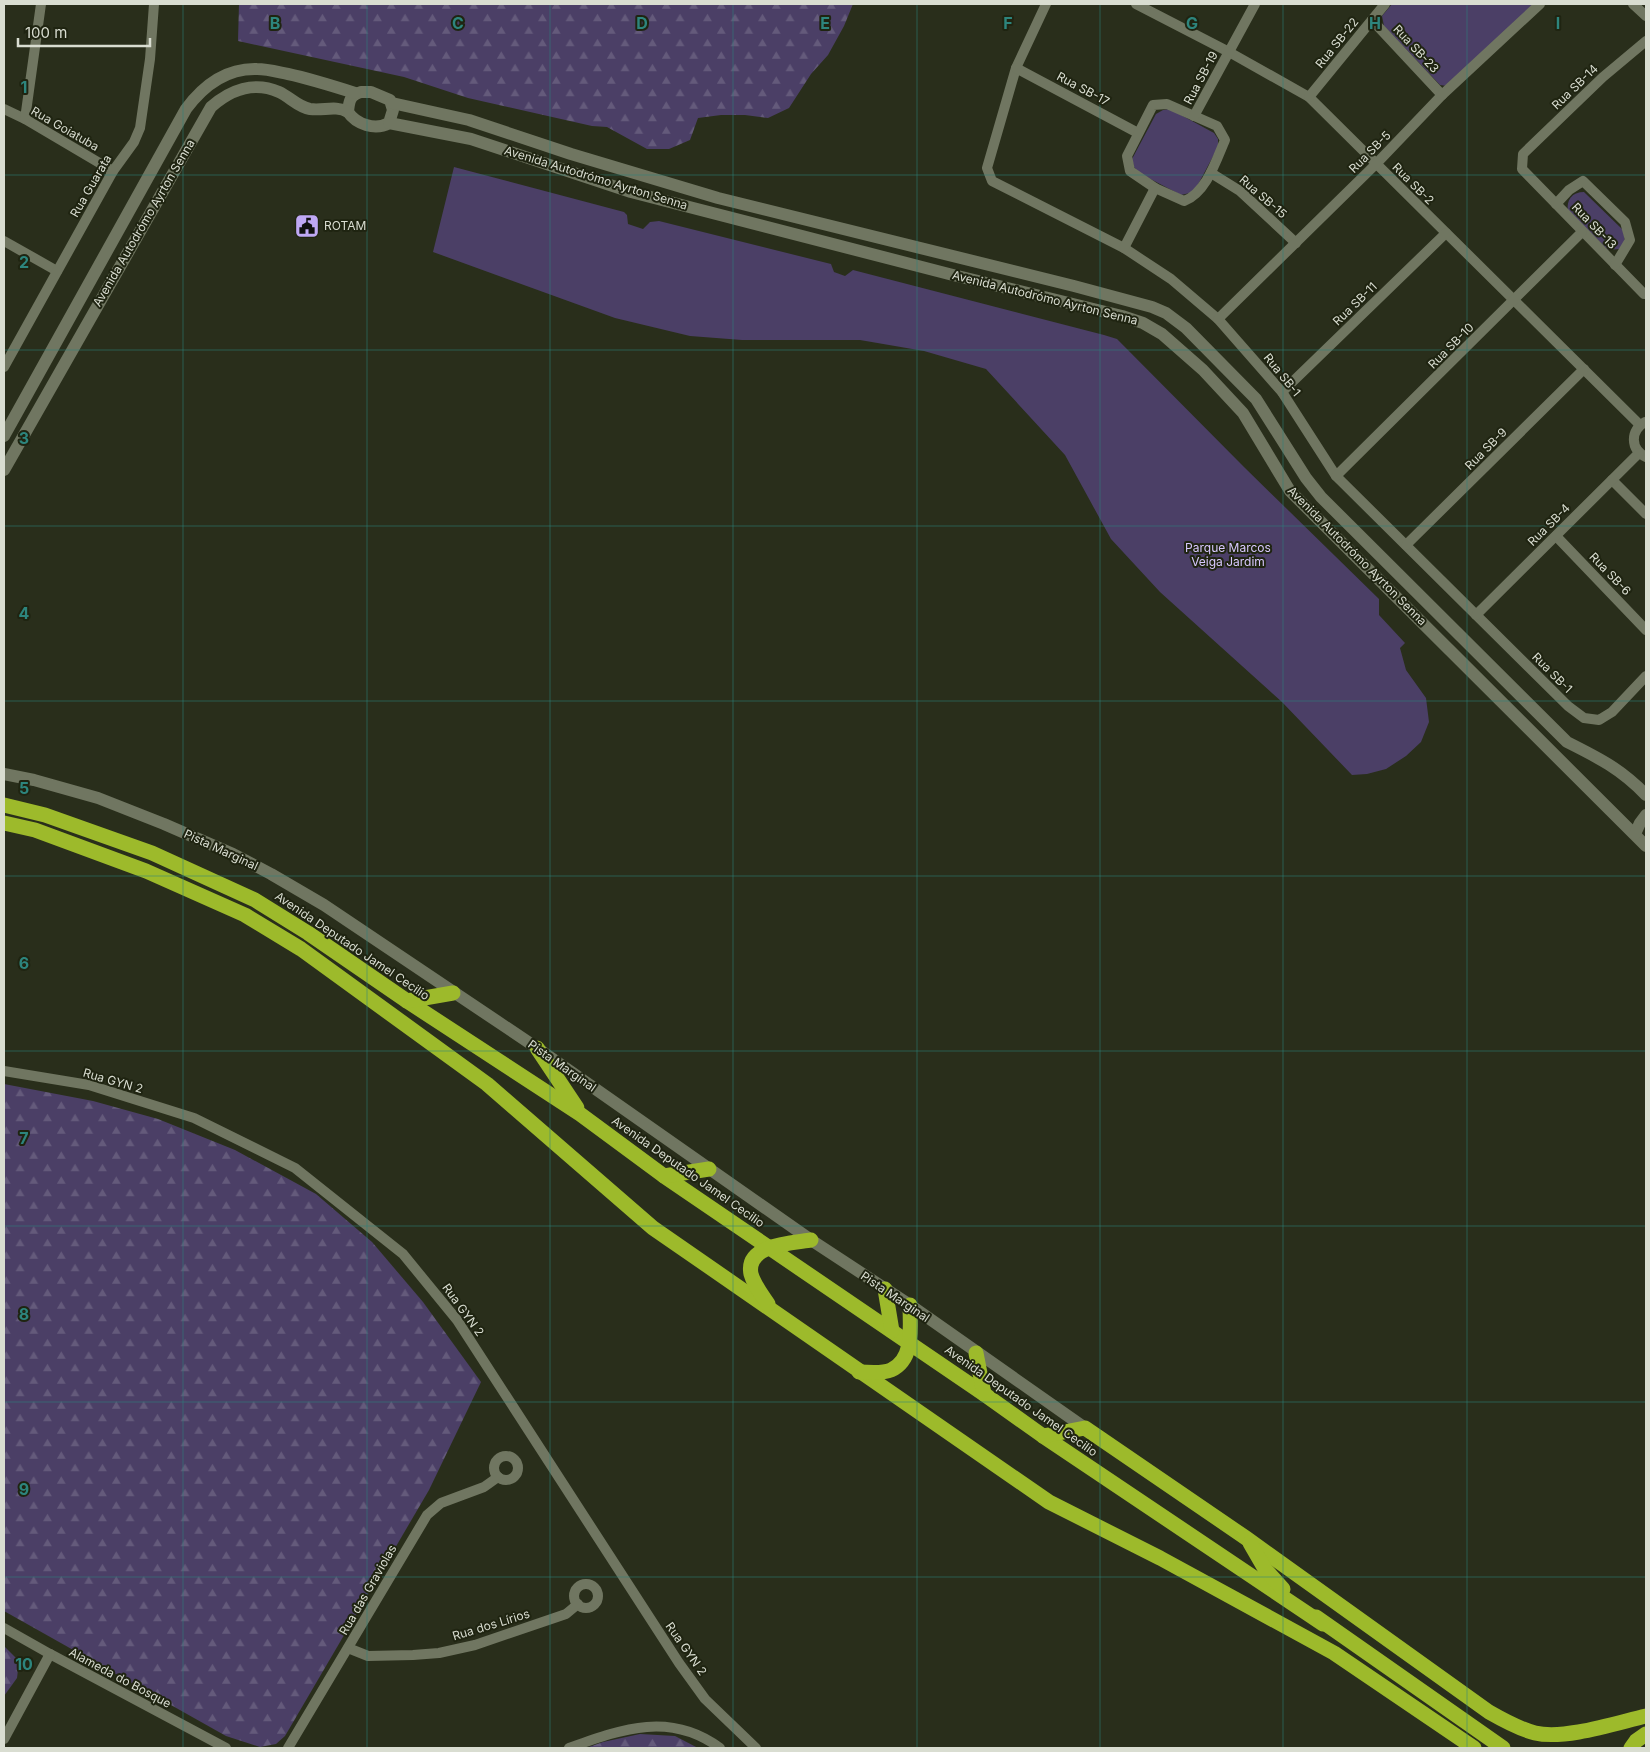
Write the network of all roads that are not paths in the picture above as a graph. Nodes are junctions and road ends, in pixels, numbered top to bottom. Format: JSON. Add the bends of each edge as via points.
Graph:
{"nodes":[{"id":1,"x":41,"y":4,"type":"edge"},
{"id":2,"x":154,"y":4,"type":"edge"},
{"id":3,"x":1046,"y":4,"type":"edge"},
{"id":4,"x":1136,"y":4,"type":"edge"},
{"id":5,"x":1255,"y":4,"type":"edge"},
{"id":6,"x":1385,"y":4,"type":"edge"},
{"id":7,"x":1540,"y":4,"type":"edge"},
{"id":8,"x":1633,"y":4,"type":"edge"},
{"id":9,"x":1646,"y":16,"type":"edge"},
{"id":10,"x":1372,"y":20,"type":"junction"},
{"id":11,"x":1646,"y":41,"type":"edge"},
{"id":12,"x":1229,"y":52,"type":"junction"},
{"id":13,"x":1016,"y":68,"type":"junction"},
{"id":14,"x":355,"y":93,"type":"junction"},
{"id":15,"x":1442,"y":95,"type":"junction"},
{"id":16,"x":1310,"y":97,"type":"junction"},
{"id":17,"x":392,"y":103,"type":"junction"},
{"id":18,"x":4,"y":109,"type":"edge"},
{"id":19,"x":348,"y":112,"type":"junction"},
{"id":20,"x":1194,"y":116,"type":"junction"},
{"id":21,"x":25,"y":119,"type":"junction"},
{"id":22,"x":388,"y":122,"type":"junction"},
{"id":23,"x":1138,"y":133,"type":"junction"},
{"id":24,"x":1523,"y":154,"type":"joint"},
{"id":25,"x":1376,"y":164,"type":"junction"},
{"id":26,"x":113,"y":171,"type":"junction"},
{"id":27,"x":1211,"y":173,"type":"junction"},
{"id":28,"x":1155,"y":188,"type":"junction"},
{"id":29,"x":1556,"y":204,"type":"junction"},
{"id":30,"x":1582,"y":232,"type":"junction"},
{"id":31,"x":1446,"y":233,"type":"junction"},
{"id":32,"x":4,"y":241,"type":"edge"},
{"id":33,"x":1296,"y":243,"type":"junction"},
{"id":34,"x":1124,"y":248,"type":"junction"},
{"id":35,"x":955,"y":257,"type":"junction"},
{"id":36,"x":1615,"y":265,"type":"junction"},
{"id":37,"x":57,"y":271,"type":"junction"},
{"id":38,"x":949,"y":274,"type":"junction"},
{"id":39,"x":1646,"y":294,"type":"edge"},
{"id":40,"x":1514,"y":301,"type":"junction"},
{"id":41,"x":1218,"y":319,"type":"junction"},
{"id":42,"x":4,"y":367,"type":"edge"},
{"id":43,"x":1584,"y":370,"type":"junction"},
{"id":44,"x":1282,"y":392,"type":"junction"},
{"id":45,"x":1643,"y":424,"type":"edge"},
{"id":46,"x":4,"y":436,"type":"edge"},
{"id":47,"x":1643,"y":454,"type":"edge"},
{"id":48,"x":4,"y":470,"type":"edge"},
{"id":49,"x":1336,"y":476,"type":"junction"},
{"id":50,"x":1612,"y":480,"type":"junction"},
{"id":51,"x":1646,"y":514,"type":"edge"},
{"id":52,"x":1556,"y":536,"type":"junction"},
{"id":53,"x":1406,"y":545,"type":"junction"},
{"id":54,"x":1476,"y":615,"type":"junction"},
{"id":55,"x":1646,"y":630,"type":"edge"},
{"id":56,"x":1646,"y":676,"type":"edge"},
{"id":57,"x":4,"y":774,"type":"edge"},
{"id":58,"x":1646,"y":795,"type":"edge"},
{"id":59,"x":4,"y":805,"type":"edge"},
{"id":60,"x":1646,"y":815,"type":"edge"},
{"id":61,"x":4,"y":823,"type":"edge"},
{"id":62,"x":1635,"y":834,"type":"junction"},
{"id":63,"x":1646,"y":846,"type":"edge"},
{"id":64,"x":454,"y":993,"type":"junction"},
{"id":65,"x":407,"y":1001,"type":"junction"},
{"id":66,"x":537,"y":1048,"type":"junction"},
{"id":67,"x":4,"y":1071,"type":"edge"},
{"id":68,"x":580,"y":1114,"type":"junction"},
{"id":69,"x":709,"y":1169,"type":"junction"},
{"id":70,"x":664,"y":1176,"type":"junction"},
{"id":71,"x":811,"y":1240,"type":"junction"},
{"id":72,"x":769,"y":1247,"type":"junction"},
{"id":73,"x":885,"y":1289,"type":"junction"},
{"id":74,"x":910,"y":1305,"type":"junction"},
{"id":75,"x":772,"y":1310,"type":"junction"},
{"id":76,"x":892,"y":1331,"type":"junction"},
{"id":77,"x":910,"y":1343,"type":"junction"},
{"id":78,"x":976,"y":1353,"type":"junction"},
{"id":79,"x":859,"y":1372,"type":"junction"},
{"id":80,"x":984,"y":1394,"type":"junction"},
{"id":81,"x":1085,"y":1428,"type":"junction"},
{"id":82,"x":1043,"y":1436,"type":"junction"},
{"id":83,"x":498,"y":1477,"type":"dead end"},
{"id":84,"x":1246,"y":1538,"type":"junction"},
{"id":85,"x":578,"y":1604,"type":"dead end"},
{"id":86,"x":1323,"y":1624,"type":"junction"},
{"id":87,"x":4,"y":1628,"type":"edge"},
{"id":88,"x":348,"y":1648,"type":"junction"},
{"id":89,"x":50,"y":1654,"type":"junction"},
{"id":90,"x":1646,"y":1716,"type":"edge"},
{"id":91,"x":1646,"y":1734,"type":"edge"},
{"id":92,"x":4,"y":1738,"type":"edge"},
{"id":93,"x":226,"y":1748,"type":"edge"},
{"id":94,"x":288,"y":1748,"type":"edge"},
{"id":95,"x":569,"y":1748,"type":"edge"},
{"id":96,"x":720,"y":1748,"type":"edge"},
{"id":97,"x":756,"y":1748,"type":"edge"},
{"id":98,"x":1474,"y":1748,"type":"edge"},
{"id":99,"x":1503,"y":1748,"type":"edge"},
{"id":100,"x":1632,"y":1748,"type":"edge"}],
"edges":[{"from":1,"to":21,"type":"street"},
{"from":2,"to":26,"type":"street","name":"Rua Guarata","via":[[140,128]]},
{"from":3,"to":13,"type":"street","name":"Rua SB-1"},
{"from":4,"to":12,"type":"street","name":"Rua SB-2"},
{"from":5,"to":12,"type":"street","name":"Rua SB-19"},
{"from":6,"to":10,"type":"street","name":"Rua SB-22"},
{"from":7,"to":15,"type":"street","name":"Rua SB-5"},
{"from":8,"to":9,"type":"street"},
{"from":10,"to":15,"type":"street","name":"Rua SB-23"},
{"from":10,"to":16,"type":"street","name":"Rua SB-22"},
{"from":11,"to":24,"type":"street","name":"Rua SB-14","via":[[1603,77]]},
{"from":12,"to":16,"type":"street","name":"Rua SB-2"},
{"from":12,"to":20,"type":"street","name":"Rua SB-19"},
{"from":13,"to":23,"type":"street","name":"Rua SB-17"},
{"from":13,"to":34,"type":"street","name":"Rua SB-1","via":[[988,168],[992,181]]},
{"from":14,"to":17,"type":"street","name":"Avenida Autodrómo Ayrton Senna","via":[[371,92]]},
{"from":14,"to":19,"type":"street"},
{"from":14,"to":46,"type":"street","name":"Avenida Autodrómo Ayrton Senna","via":[[317,80],[258,68],[238,71],[216,80],[198,93]]},
{"from":15,"to":25,"type":"street","name":"Rua SB-5"},
{"from":16,"to":25,"type":"street","name":"Rua SB-2"},
{"from":17,"to":22,"type":"street"},
{"from":17,"to":35,"type":"street","name":"Avenida Autodrómo Ayrton Senna","via":[[469,120],[718,198]]},
{"from":18,"to":21,"type":"street","name":"Rua Goiatuba"},
{"from":19,"to":22,"type":"street","name":"Avenida Autodrómo Ayrton Senna","via":[[354,120],[366,125],[378,126]]},
{"from":19,"to":48,"type":"street","name":"Avenida Autodrómo Ayrton Senna","via":[[340,108],[312,110],[301,107],[279,92],[261,87],[239,88],[211,106]]},
{"from":20,"to":23,"type":"street","name":"Rua SB-19","via":[[1167,104],[1154,105]]},
{"from":20,"to":27,"type":"street","name":"Rua SB-19","via":[[1217,126],[1225,140]]},
{"from":21,"to":26,"type":"street","name":"Rua Goiatuba"},
{"from":22,"to":38,"type":"street","name":"Avenida Autodrómo Ayrton Senna","via":[[471,139],[631,192]]},
{"from":23,"to":28,"type":"street","via":[[1127,156],[1130,171]]},
{"from":24,"to":29,"type":"street","name":"Rua SB-13","via":[[1522,169]]},
{"from":25,"to":31,"type":"street","name":"Rua SB-2"},
{"from":25,"to":33,"type":"street","name":"Rua SB-5"},
{"from":26,"to":37,"type":"street","name":"Rua Guarata"},
{"from":27,"to":28,"type":"street","via":[[1193,198],[1184,201]]},
{"from":27,"to":33,"type":"street","name":"Rua SB-15","via":[[1240,191]]},
{"from":28,"to":34,"type":"street"},
{"from":29,"to":30,"type":"street","name":"Rua SB-13"},
{"from":29,"to":36,"type":"street","name":"Rua SB-13","via":[[1583,181],[1625,222],[1630,240]]},
{"from":30,"to":36,"type":"street","name":"Rua SB-13"},
{"from":30,"to":40,"type":"street","name":"Rua SB-10"},
{"from":31,"to":40,"type":"street","name":"Rua SB-2"},
{"from":31,"to":44,"type":"street","name":"Rua SB-11"},
{"from":32,"to":37,"type":"street"},
{"from":33,"to":41,"type":"street","name":"Rua SB-5"},
{"from":34,"to":41,"type":"street","name":"Rua SB-1","via":[[1171,279]]},
{"from":35,"to":38,"type":"street"},
{"from":35,"to":58,"type":"street","name":"Avenida Autodrómo Ayrton Senna","via":[[1152,307],[1186,328],[1256,398],[1321,497],[1567,742],[1608,762]]},
{"from":36,"to":39,"type":"street","name":"Rua SB-13"},
{"from":37,"to":42,"type":"street","name":"Rua Guarata"},
{"from":38,"to":62,"type":"street","name":"Avenida Autodrómo Ayrton Senna","via":[[1136,320],[1162,334],[1243,413],[1290,491]]},
{"from":40,"to":43,"type":"street","name":"Rua SB-2"},
{"from":40,"to":49,"type":"street","name":"Rua SB-10"},
{"from":41,"to":44,"type":"street","name":"Rua SB-1"},
{"from":43,"to":45,"type":"street","name":"Rua SB-2"},
{"from":43,"to":53,"type":"street","name":"Rua SB-9"},
{"from":44,"to":49,"type":"street","name":"Rua SB-1"},
{"from":45,"to":47,"type":"street","via":[[1634,436],[1636,448]]},
{"from":47,"to":50,"type":"street","name":"Rua SB-4"},
{"from":49,"to":53,"type":"street","name":"Rua SB-1"},
{"from":50,"to":51,"type":"street"},
{"from":50,"to":52,"type":"street","name":"Rua SB-4"},
{"from":52,"to":54,"type":"street","name":"Rua SB-4"},
{"from":52,"to":55,"type":"street","name":"Rua SB-6"},
{"from":53,"to":54,"type":"street","name":"Rua SB-1"},
{"from":54,"to":56,"type":"street","name":"Rua SB-1","via":[[1584,718],[1600,720],[1612,712]]},
{"from":57,"to":64,"type":"street","name":"Pista Marginal","via":[[98,798],[233,854],[324,905]]},
{"from":59,"to":65,"type":"highway","name":"Avenida Deputado Jamel Cecilio","via":[[45,815],[152,853],[255,900]]},
{"from":60,"to":62,"type":"street"},
{"from":61,"to":75,"type":"highway","via":[[35,830],[146,871],[245,915],[301,949],[488,1084],[652,1228]]},
{"from":62,"to":63,"type":"street","name":"Avenida Autodrómo Ayrton Senna"},
{"from":64,"to":65,"type":"highway"},
{"from":64,"to":66,"type":"street","name":"Pista Marginal"},
{"from":65,"to":68,"type":"highway","name":"Avenida Deputado Jamel Cecilio"},
{"from":66,"to":68,"type":"highway"},
{"from":66,"to":69,"type":"street","name":"Pista Marginal"},
{"from":67,"to":97,"type":"street","name":"Rua GYN 2","via":[[89,1085],[194,1118],[296,1168],[403,1254],[456,1320],[679,1663],[706,1699]]},
{"from":68,"to":70,"type":"highway","name":"Avenida Deputado Jamel Cecilio"},
{"from":69,"to":70,"type":"highway"},
{"from":69,"to":71,"type":"street","name":"Pista Marginal"},
{"from":70,"to":72,"type":"highway","name":"Avenida Deputado Jamel Cecilio"},
{"from":71,"to":72,"type":"highway"},
{"from":71,"to":73,"type":"street","name":"Pista Marginal"},
{"from":72,"to":75,"type":"highway","via":[[756,1255],[751,1273]]},
{"from":72,"to":76,"type":"highway","name":"Avenida Deputado Jamel Cecilio"},
{"from":73,"to":74,"type":"street","name":"Pista Marginal"},
{"from":73,"to":76,"type":"highway"},
{"from":74,"to":77,"type":"highway"},
{"from":74,"to":78,"type":"street","name":"Pista Marginal"},
{"from":75,"to":79,"type":"highway"},
{"from":76,"to":77,"type":"highway","name":"Avenida Deputado Jamel Cecilio"},
{"from":77,"to":79,"type":"highway","via":[[892,1370]]},
{"from":77,"to":80,"type":"highway","name":"Avenida Deputado Jamel Cecilio"},
{"from":78,"to":80,"type":"highway"},
{"from":78,"to":81,"type":"street","name":"Pista Marginal"},
{"from":79,"to":98,"type":"highway","via":[[1049,1502],[1334,1653]]},
{"from":80,"to":82,"type":"highway","name":"Avenida Deputado Jamel Cecilio"},
{"from":81,"to":82,"type":"highway"},
{"from":81,"to":84,"type":"highway"},
{"from":82,"to":86,"type":"highway","name":"Avenida Deputado Jamel Cecilio"},
{"from":83,"to":88,"type":"street","name":"Rua das Graviolas","via":[[484,1487],[442,1503],[427,1515]]},
{"from":84,"to":86,"type":"highway","via":[[1276,1582]]},
{"from":84,"to":90,"type":"highway","via":[[1489,1712],[1512,1724],[1536,1733],[1562,1734]]},
{"from":85,"to":88,"type":"street","name":"Rua dos Lírios","via":[[566,1614],[475,1645],[439,1653],[368,1656]]},
{"from":86,"to":99,"type":"highway"},
{"from":87,"to":89,"type":"street","name":"Alameda do Bosque"},
{"from":88,"to":94,"type":"street","name":"Rua das Graviolas"},
{"from":89,"to":92,"type":"street"},
{"from":89,"to":93,"type":"street","name":"Alameda do Bosque"},
{"from":91,"to":100,"type":"highway"},
{"from":95,"to":96,"type":"street","via":[[640,1726],[672,1726],[694,1732]]}]}
